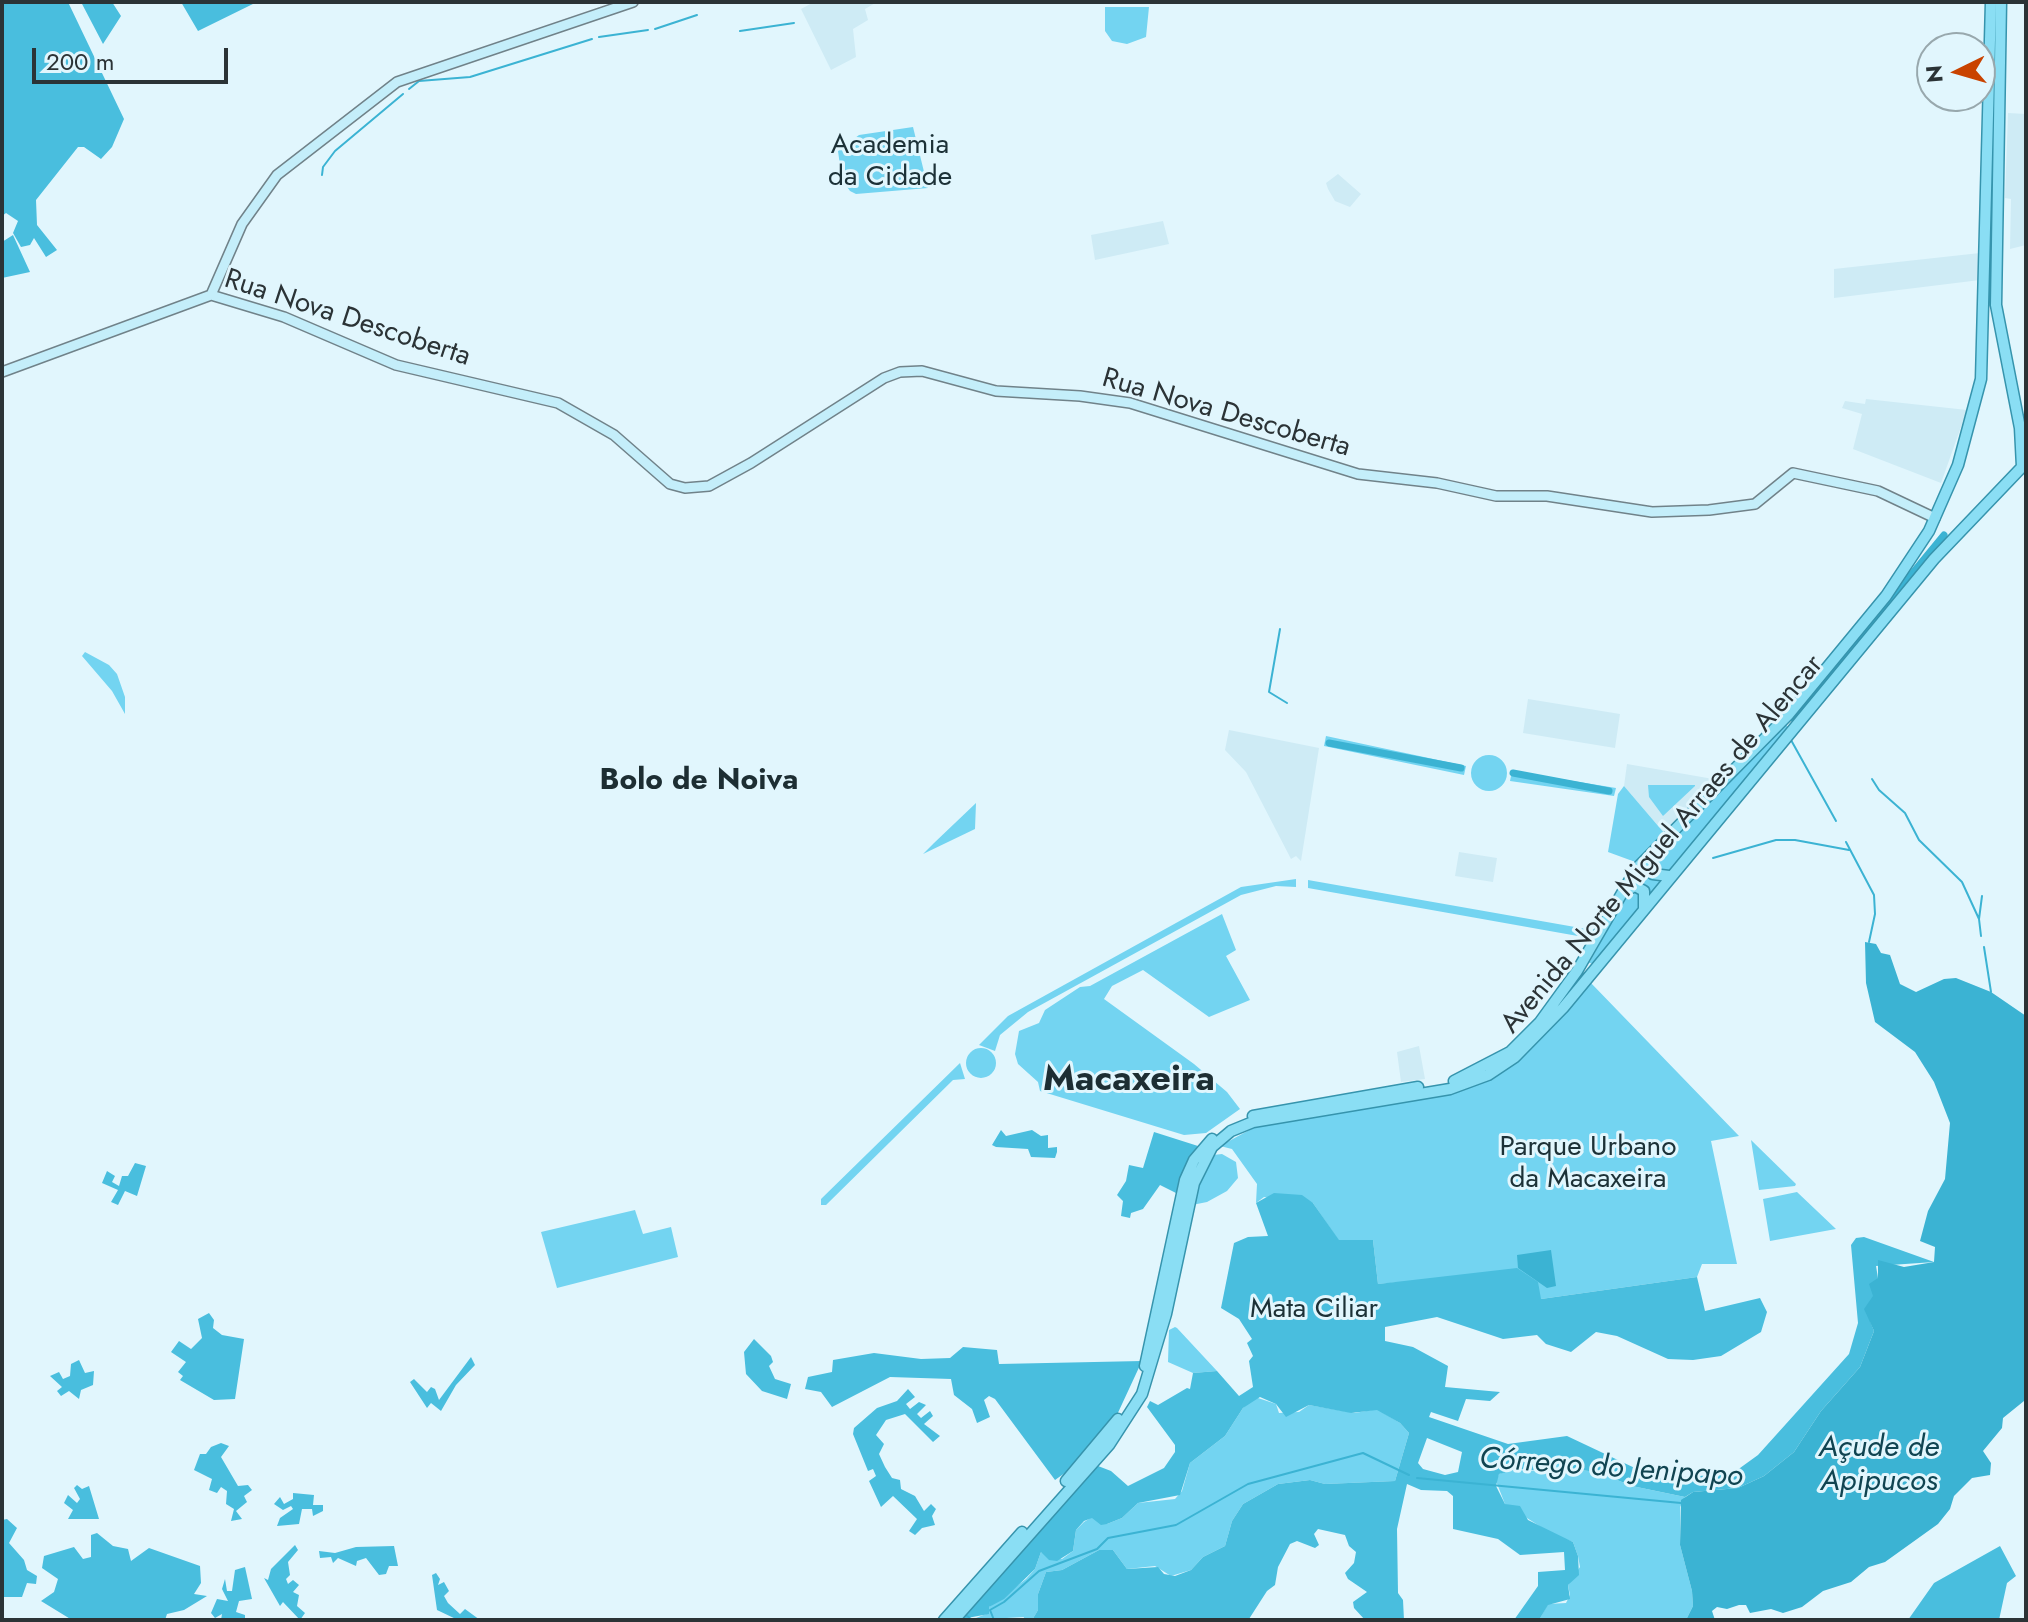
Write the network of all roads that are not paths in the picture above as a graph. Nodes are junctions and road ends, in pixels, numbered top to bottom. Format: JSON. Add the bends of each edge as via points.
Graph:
{"nodes":[{"id":1,"x":633,"y":2,"type":"edge"},
{"id":2,"x":1991,"y":2,"type":"edge"},
{"id":3,"x":2001,"y":2,"type":"edge"},
{"id":4,"x":211,"y":295,"type":"junction"},
{"id":5,"x":1999,"y":329,"type":"junction"},
{"id":6,"x":1983,"y":331,"type":"junction"},
{"id":7,"x":2,"y":372,"type":"edge"},
{"id":8,"x":1935,"y":518,"type":"junction"},
{"id":9,"x":1651,"y":854,"type":"junction"},
{"id":10,"x":1669,"y":876,"type":"junction"},
{"id":11,"x":1622,"y":893,"type":"junction"},
{"id":12,"x":1644,"y":910,"type":"junction"},
{"id":13,"x":944,"y":1620,"type":"edge"},
{"id":14,"x":954,"y":1620,"type":"edge"}],
"edges":[{"from":1,"to":4,"type":"main road","via":[[397,82],[277,175],[242,224]]},
{"from":2,"to":6,"type":"main road","name":"Avenida Norte Miguel Arraes de Alencar"},
{"from":3,"to":5,"type":"main road","name":"Avenida Norte Miguel Arraes de Alencar","via":[[1995,280]]},
{"from":4,"to":7,"type":"main road","name":"Rua Nova Descoberta"},
{"from":4,"to":8,"type":"main road","name":"Rua Nova Descoberta","via":[[277,314],[396,365],[558,403],[614,435],[670,484],[685,488],[709,486],[747,465],[884,378],[922,371],[996,391],[1130,403],[1358,474],[1496,496],[1547,496],[1652,512],[1709,510],[1755,504],[1793,473],[1878,491]]},
{"from":5,"to":6,"type":"main road"},
{"from":5,"to":10,"type":"main road","name":"Avenida Norte Miguel Arraes de Alencar","via":[[2020,428],[2022,467],[1934,559]]},
{"from":6,"to":8,"type":"main road","name":"Avenida Norte Miguel Arraes de Alencar","via":[[1976,405]]},
{"from":8,"to":9,"type":"main road","name":"Avenida Norte Miguel Arraes de Alencar","via":[[1909,566],[1788,715]]},
{"from":9,"to":10,"type":"main road","via":[[1653,874]]},
{"from":9,"to":11,"type":"main road","name":"Avenida Norte Miguel Arraes de Alencar"},
{"from":10,"to":12,"type":"main road","name":"Avenida Norte Miguel Arraes de Alencar"},
{"from":11,"to":12,"type":"main road","via":[[1635,886],[1644,891]]},
{"from":11,"to":13,"type":"main road","name":"Avenida Norte Miguel Arraes de Alencar","via":[[1549,1011],[1495,1062],[1447,1083],[1250,1116],[1205,1144],[1185,1180],[1136,1392],[1111,1429]]},
{"from":12,"to":14,"type":"main road","name":"Avenida Norte Miguel Arraes de Alencar","via":[[1546,1026],[1488,1075],[1450,1089],[1253,1122],[1212,1147],[1194,1183],[1166,1314],[1142,1394],[1109,1445]]}]}
